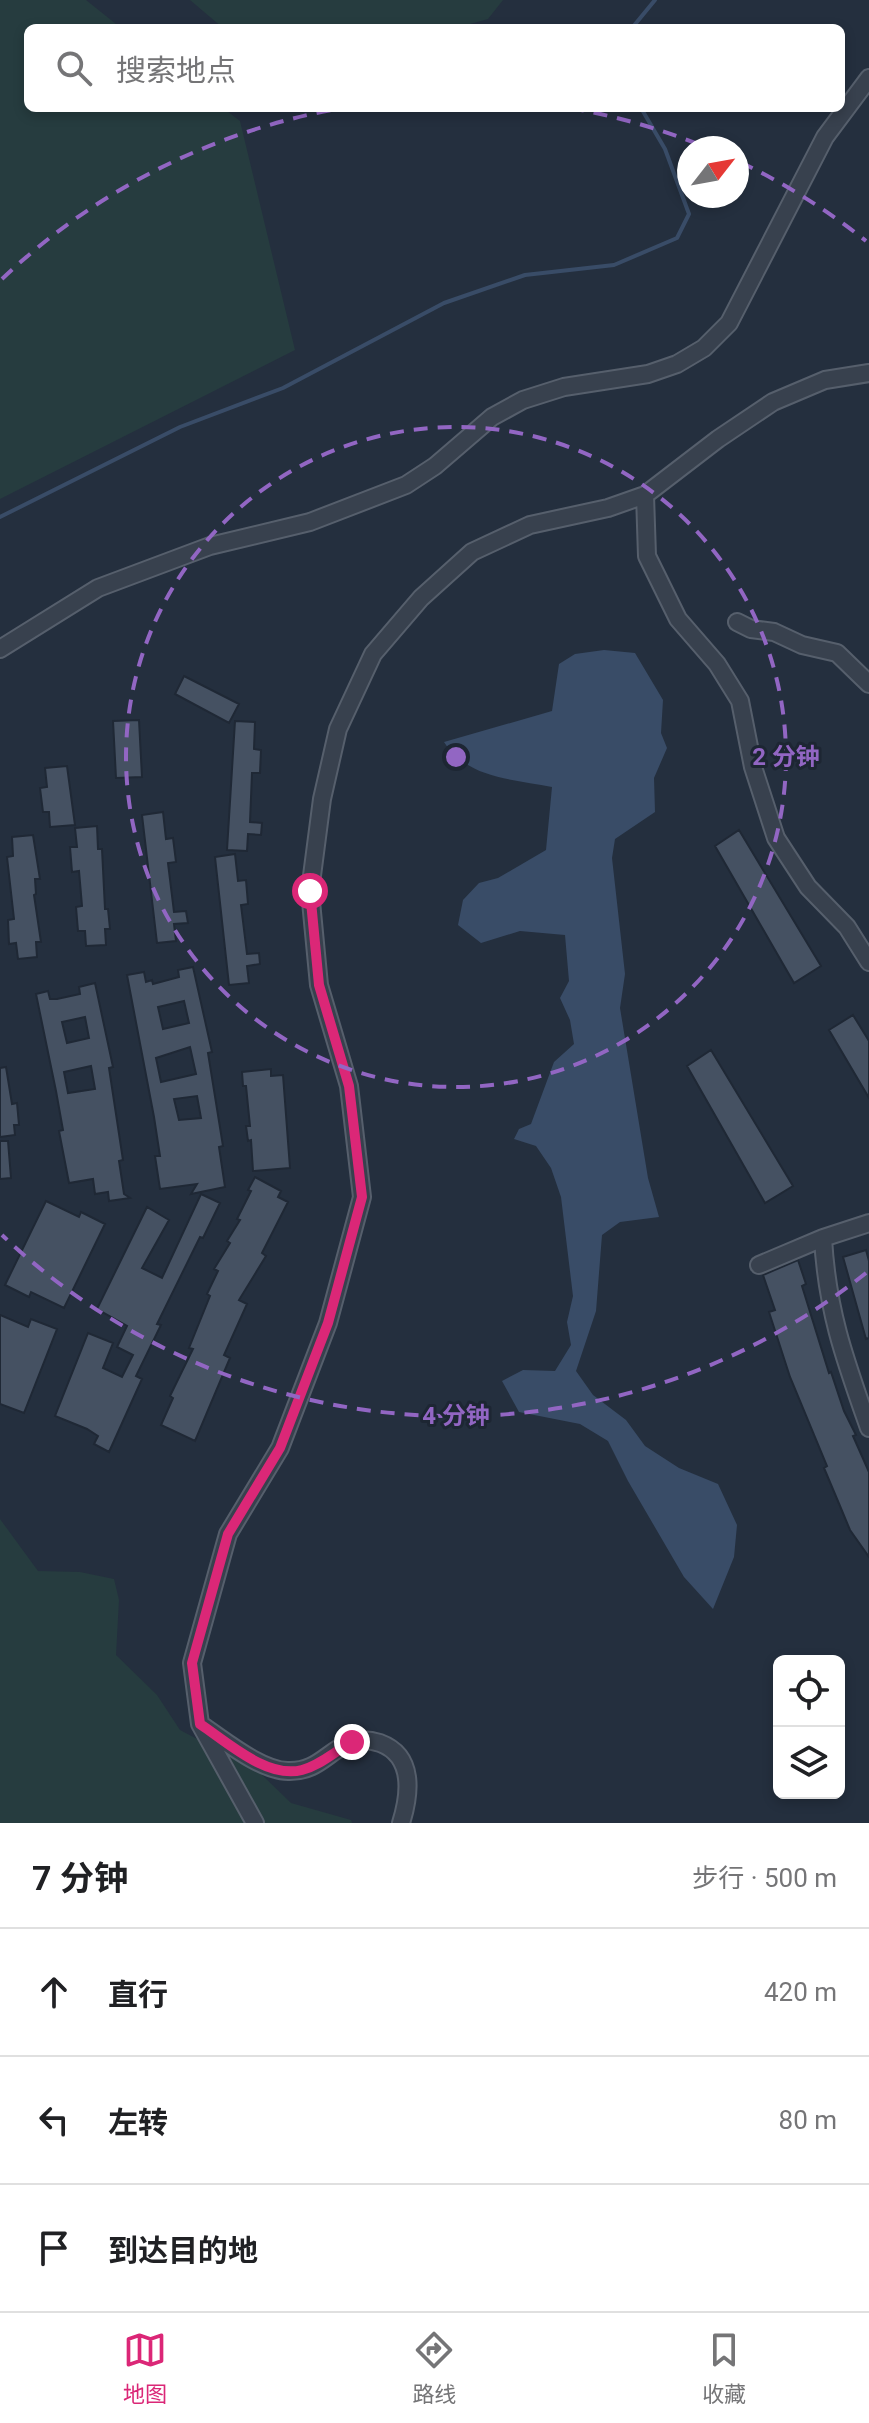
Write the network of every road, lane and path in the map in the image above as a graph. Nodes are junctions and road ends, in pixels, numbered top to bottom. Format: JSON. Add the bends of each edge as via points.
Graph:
{"nodes":[{"id":1,"x":869,"y":78,"type":"edge"},
{"id":2,"x":845,"y":110,"type":"edge"},
{"id":3,"x":844,"y":112,"type":"edge"},
{"id":4,"x":869,"y":373,"type":"edge"},
{"id":5,"x":645,"y":495,"type":"junction"},
{"id":6,"x":737,"y":622,"type":"dead end"},
{"id":7,"x":0,"y":649,"type":"edge"},
{"id":8,"x":869,"y":684,"type":"edge"},
{"id":9,"x":869,"y":962,"type":"edge"},
{"id":10,"x":869,"y":1223,"type":"edge"},
{"id":11,"x":823,"y":1238,"type":"junction"},
{"id":12,"x":759,"y":1265,"type":"dead end"},
{"id":13,"x":869,"y":1428,"type":"edge"},
{"id":14,"x":200,"y":1724,"type":"junction"},
{"id":15,"x":255,"y":1823,"type":"edge"},
{"id":16,"x":401,"y":1823,"type":"edge"}],
"edges":[{"from":1,"to":2,"type":"street"},
{"from":3,"to":7,"type":"street","via":[[825,137],[729,323],[704,348],[648,374],[564,387],[523,400],[492,417],[406,485],[310,522],[210,546],[98,588]]},
{"from":4,"to":5,"type":"street","via":[[825,380],[773,402]]},
{"from":5,"to":9,"type":"street","via":[[647,556],[678,619],[740,701],[753,767],[776,838]]},
{"from":5,"to":14,"type":"street","via":[[530,525],[472,552],[421,598],[373,654],[338,729],[310,891],[319,985],[349,1086],[362,1197],[328,1323],[280,1448],[228,1534],[192,1663]]},
{"from":6,"to":8,"type":"street","via":[[837,653]]},
{"from":10,"to":11,"type":"street"},
{"from":11,"to":12,"type":"street"},
{"from":11,"to":13,"type":"street","via":[[825,1281],[839,1343]]},
{"from":14,"to":15,"type":"street"},
{"from":14,"to":16,"type":"street","via":[[254,1759],[287,1771],[315,1765],[352,1742],[373,1741],[391,1748],[408,1779]]}]}
